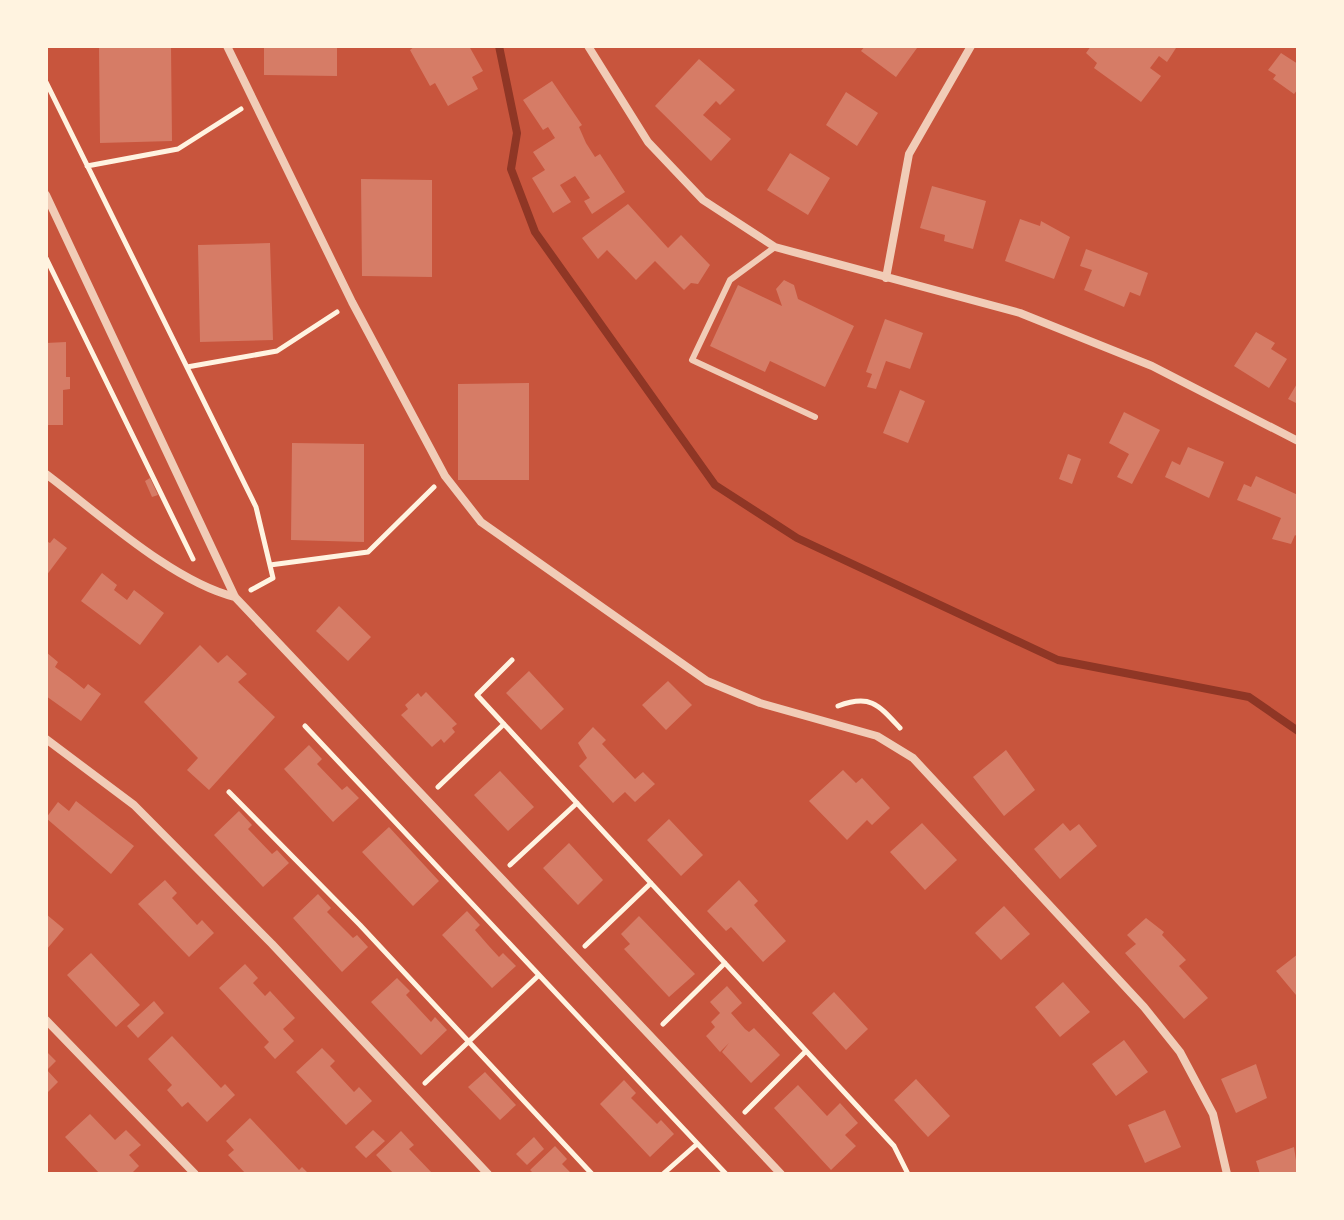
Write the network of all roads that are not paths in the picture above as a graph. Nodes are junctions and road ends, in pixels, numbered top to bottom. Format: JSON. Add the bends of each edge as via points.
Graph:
{"nodes":[{"id":1,"x":227,"y":46,"type":"edge"},
{"id":2,"x":588,"y":46,"type":"edge"},
{"id":3,"x":971,"y":46,"type":"edge"},
{"id":4,"x":46,"y":195,"type":"edge"},
{"id":5,"x":775,"y":247,"type":"junction"},
{"id":6,"x":886,"y":278,"type":"junction"},
{"id":7,"x":815,"y":417,"type":"dead end"},
{"id":8,"x":1298,"y":441,"type":"edge"},
{"id":9,"x":46,"y":474,"type":"edge"},
{"id":10,"x":235,"y":597,"type":"junction"},
{"id":11,"x":46,"y":739,"type":"edge"},
{"id":12,"x":46,"y":1020,"type":"edge"},
{"id":13,"x":195,"y":1174,"type":"edge"},
{"id":14,"x":488,"y":1174,"type":"edge"},
{"id":15,"x":781,"y":1174,"type":"edge"},
{"id":16,"x":1227,"y":1174,"type":"edge"}],
"edges":[{"from":1,"to":16,"type":"street","via":[[352,302],[445,476],[481,522],[707,681],[760,703],[877,736],[913,758],[1180,1052],[1213,1114]]},
{"from":2,"to":5,"type":"street","via":[[648,142],[703,200]]},
{"from":3,"to":6,"type":"street","via":[[909,154]]},
{"from":4,"to":10,"type":"street"},
{"from":5,"to":6,"type":"street"},
{"from":5,"to":7,"type":"lane","via":[[730,280],[692,360]]},
{"from":6,"to":8,"type":"street","via":[[1020,313],[1152,366]]},
{"from":9,"to":10,"type":"street","via":[[172,567]]},
{"from":10,"to":15,"type":"street"},
{"from":11,"to":14,"type":"street","via":[[134,805]]},
{"from":12,"to":13,"type":"street"}]}
